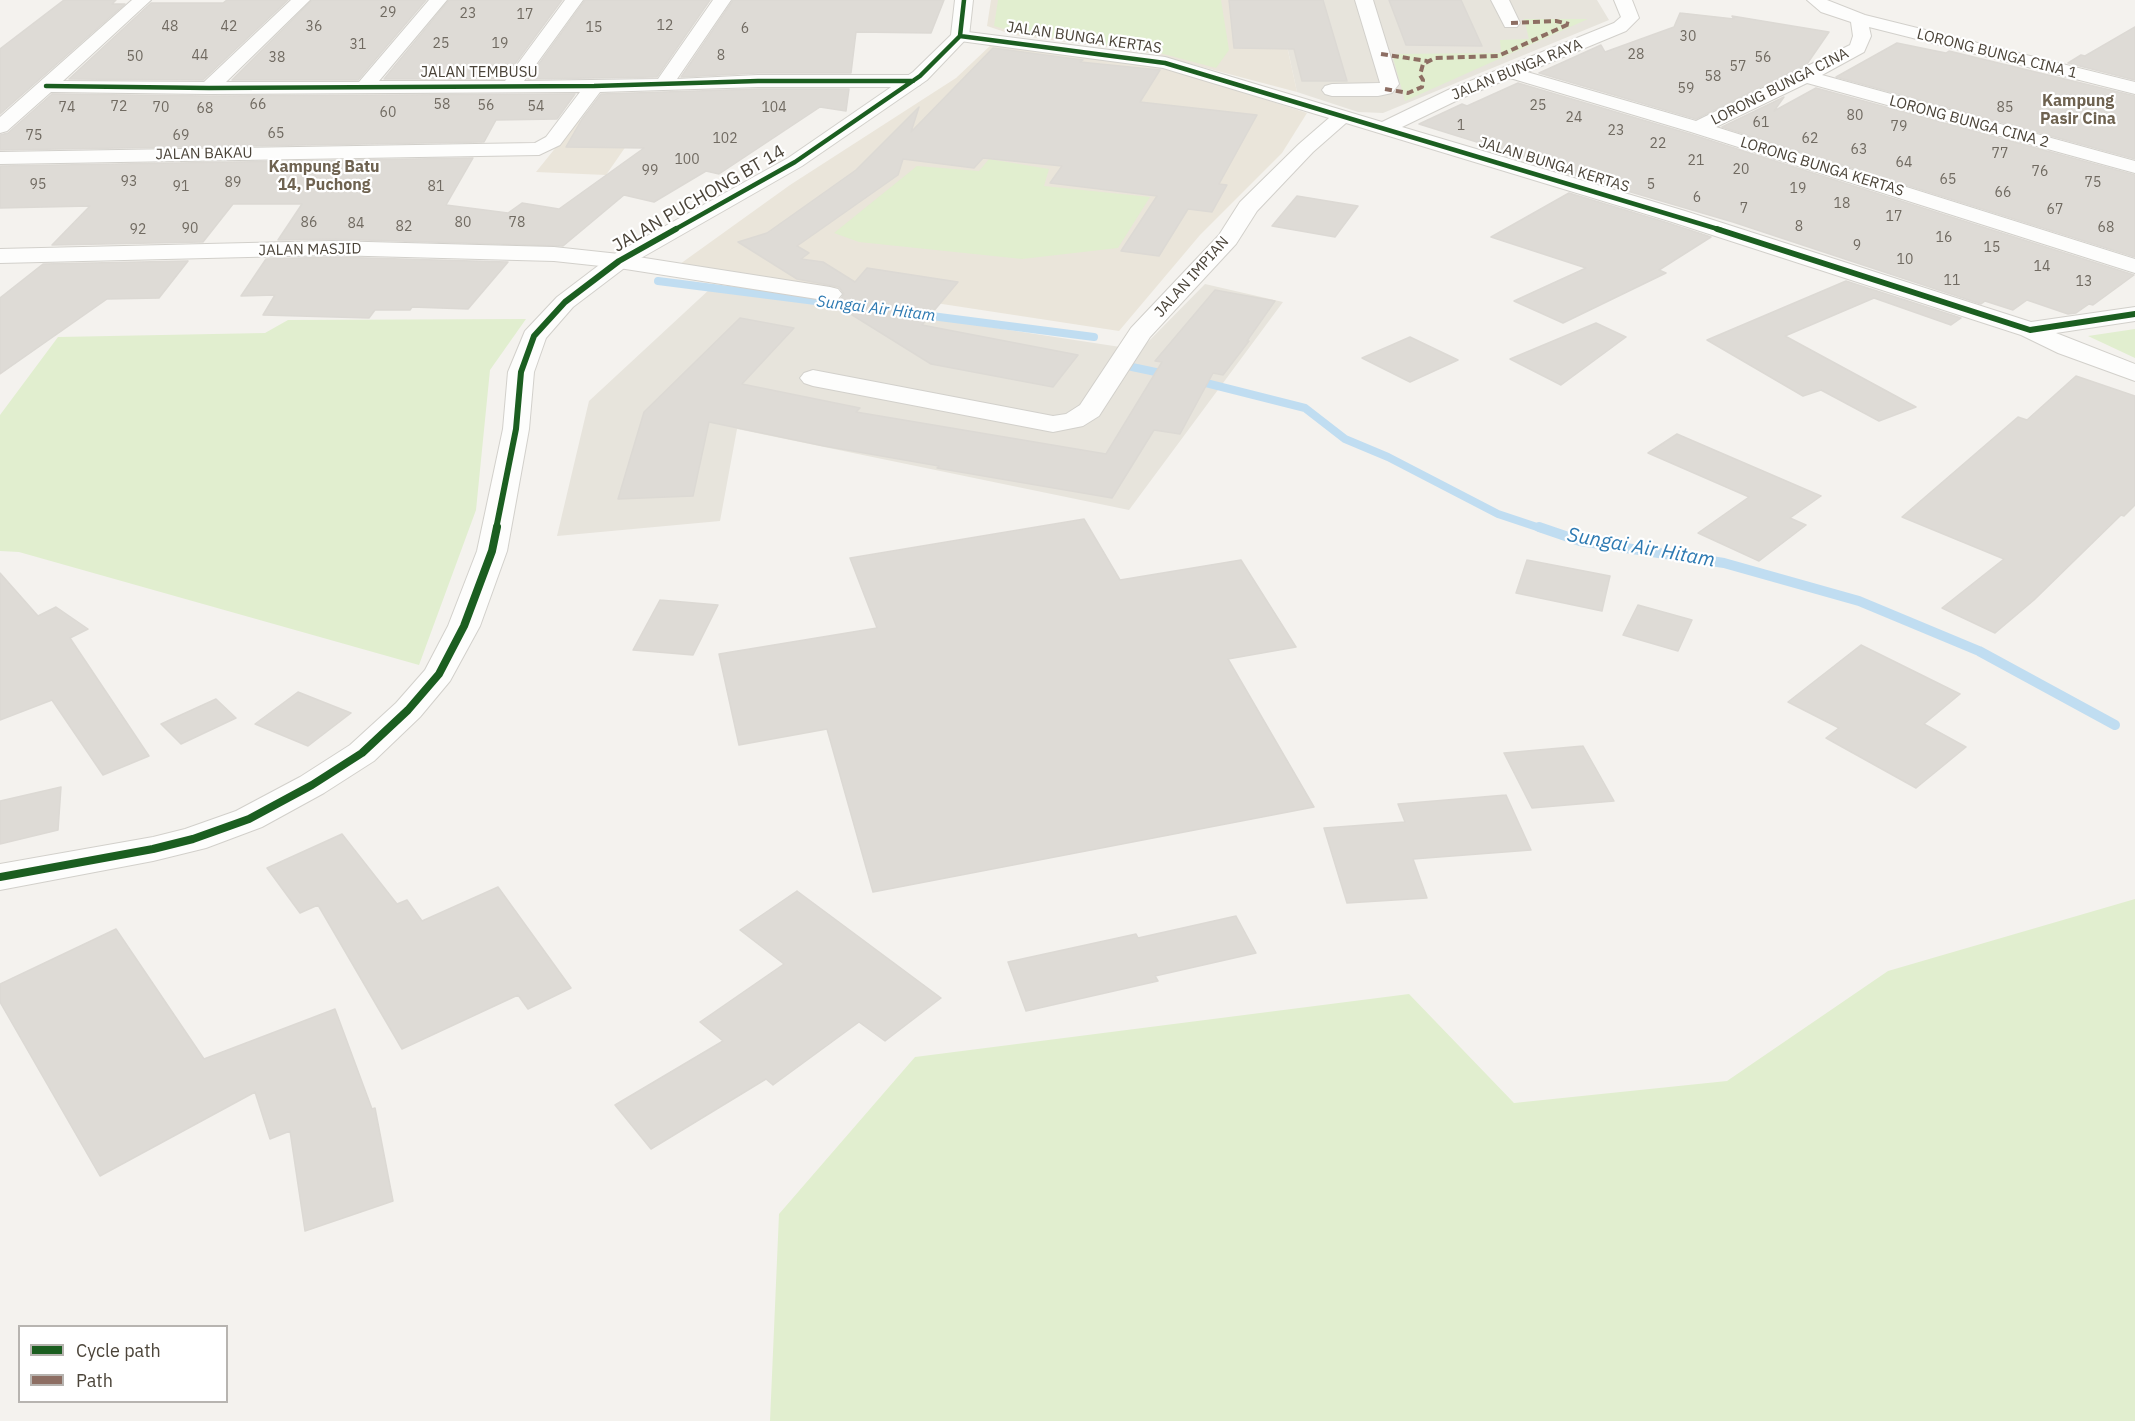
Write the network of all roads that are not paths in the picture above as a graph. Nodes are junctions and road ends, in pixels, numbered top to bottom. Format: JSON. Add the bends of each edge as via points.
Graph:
{"nodes":[{"id":1,"x":142,"y":0,"type":"edge"},
{"id":2,"x":301,"y":0,"type":"edge"},
{"id":3,"x":438,"y":0,"type":"edge"},
{"id":4,"x":574,"y":0,"type":"edge"},
{"id":5,"x":722,"y":0,"type":"edge"},
{"id":6,"x":964,"y":0,"type":"edge"},
{"id":7,"x":1364,"y":0,"type":"edge"},
{"id":8,"x":1500,"y":0,"type":"edge"},
{"id":9,"x":1623,"y":0,"type":"edge"},
{"id":10,"x":1816,"y":0,"type":"edge"},
{"id":11,"x":1859,"y":19,"type":"junction"},
{"id":12,"x":1511,"y":23,"type":"dead end"},
{"id":13,"x":960,"y":36,"type":"junction"},
{"id":14,"x":1508,"y":72,"type":"junction"},
{"id":15,"x":1804,"y":76,"type":"junction"},
{"id":16,"x":913,"y":81,"type":"junction"},
{"id":17,"x":664,"y":84,"type":"junction"},
{"id":18,"x":46,"y":86,"type":"junction"},
{"id":19,"x":511,"y":86,"type":"junction"},
{"id":20,"x":594,"y":86,"type":"junction"},
{"id":21,"x":364,"y":87,"type":"junction"},
{"id":22,"x":209,"y":88,"type":"junction"},
{"id":23,"x":2135,"y":88,"type":"edge"},
{"id":24,"x":1332,"y":90,"type":"dead end"},
{"id":25,"x":1344,"y":115,"type":"junction"},
{"id":26,"x":0,"y":127,"type":"edge"},
{"id":27,"x":1385,"y":128,"type":"junction"},
{"id":28,"x":1698,"y":128,"type":"junction"},
{"id":29,"x":0,"y":158,"type":"edge"},
{"id":30,"x":2135,"y":167,"type":"edge"},
{"id":31,"x":0,"y":256,"type":"edge"},
{"id":32,"x":619,"y":261,"type":"junction"},
{"id":33,"x":2135,"y":266,"type":"edge"},
{"id":34,"x":830,"y":294,"type":"dead end"},
{"id":35,"x":2135,"y":314,"type":"edge"},
{"id":36,"x":2030,"y":330,"type":"junction"},
{"id":37,"x":2135,"y":372,"type":"edge"},
{"id":38,"x":813,"y":378,"type":"dead end"},
{"id":39,"x":0,"y":877,"type":"edge"}],
"edges":[{"from":1,"to":18,"type":"street"},
{"from":2,"to":22,"type":"street"},
{"from":3,"to":21,"type":"street"},
{"from":4,"to":19,"type":"street"},
{"from":5,"to":17,"type":"street"},
{"from":6,"to":13,"type":"street"},
{"from":7,"to":24,"type":"street","via":[[1390,84],[1378,90]]},
{"from":8,"to":12,"type":"street"},
{"from":9,"to":14,"type":"street","name":"JALAN BUNGA RAYA","via":[[1630,18],[1620,27]]},
{"from":10,"to":11,"type":"street","via":[[1827,9]]},
{"from":11,"to":15,"type":"street","name":"LORONG BUNGA CINA","via":[[1862,36],[1858,48]]},
{"from":11,"to":23,"type":"street","name":"LORONG BUNGA CINA 1"},
{"from":13,"to":16,"type":"street","name":"JALAN PUCHONG BT 14"},
{"from":13,"to":25,"type":"street","name":"JALAN BUNGA KERTAS","via":[[1165,63]]},
{"from":14,"to":27,"type":"street","name":"JALAN BUNGA RAYA"},
{"from":14,"to":28,"type":"street","name":"LORONG BUNGA KERTAS"},
{"from":15,"to":28,"type":"street","name":"LORONG BUNGA CINA"},
{"from":15,"to":30,"type":"street","name":"LORONG BUNGA CINA 2"},
{"from":16,"to":17,"type":"street","name":"JALAN TEMBUSU"},
{"from":16,"to":32,"type":"street","name":"JALAN PUCHONG BT 14","via":[[795,162]]},
{"from":17,"to":20,"type":"street","name":"JALAN TEMBUSU"},
{"from":18,"to":22,"type":"street","name":"JALAN TEMBUSU"},
{"from":18,"to":26,"type":"street"},
{"from":19,"to":20,"type":"street","name":"JALAN TEMBUSU"},
{"from":19,"to":21,"type":"street","name":"JALAN TEMBUSU"},
{"from":20,"to":29,"type":"street","name":"JALAN BAKAU","via":[[554,141],[539,149]]},
{"from":21,"to":22,"type":"street","name":"JALAN TEMBUSU"},
{"from":25,"to":27,"type":"street","name":"JALAN BUNGA KERTAS"},
{"from":25,"to":38,"type":"street","name":"JALAN IMPIAN","via":[[1248,207],[1228,238],[1140,333],[1090,410],[1074,420],[1053,424]]},
{"from":27,"to":36,"type":"street","name":"JALAN BUNGA KERTAS","via":[[1677,216]]},
{"from":28,"to":33,"type":"street","name":"LORONG BUNGA KERTAS"},
{"from":31,"to":32,"type":"street","name":"JALAN MASJID","via":[[331,248],[554,254]]},
{"from":32,"to":34,"type":"street","name":"JALAN MASJID"},
{"from":32,"to":39,"type":"street","name":"JALAN PUCHONG BT 14","via":[[565,302],[534,336],[521,372],[516,429],[492,551],[464,626],[444,664],[408,710],[362,753],[249,819],[153,849]]},
{"from":35,"to":36,"type":"street","name":"JALAN BUNGA KERTAS"},
{"from":36,"to":37,"type":"street"}]}
